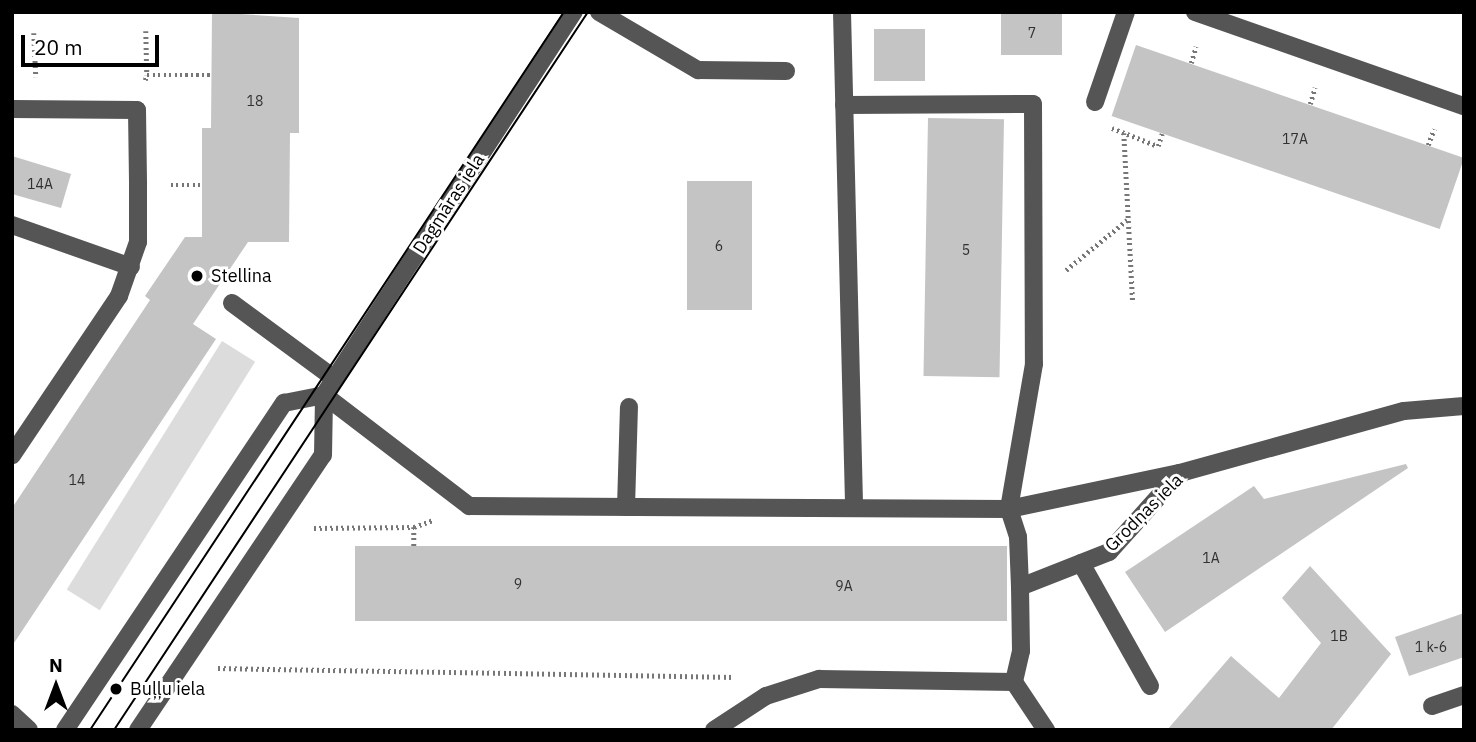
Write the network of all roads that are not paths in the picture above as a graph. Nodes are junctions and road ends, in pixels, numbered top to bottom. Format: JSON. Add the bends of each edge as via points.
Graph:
{"nodes":[{"id":1,"x":574,"y":12,"type":"edge"},
{"id":2,"x":599,"y":12,"type":"edge"},
{"id":3,"x":842,"y":12,"type":"edge"},
{"id":4,"x":1126,"y":12,"type":"edge"},
{"id":5,"x":1195,"y":12,"type":"edge"},
{"id":6,"x":786,"y":71,"type":"dead end"},
{"id":7,"x":1095,"y":102,"type":"road end"},
{"id":8,"x":844,"y":105,"type":"junction"},
{"id":9,"x":1464,"y":106,"type":"edge"},
{"id":10,"x":12,"y":109,"type":"edge"},
{"id":11,"x":12,"y":225,"type":"edge"},
{"id":12,"x":131,"y":267,"type":"junction"},
{"id":13,"x":232,"y":303,"type":"dead end"},
{"id":14,"x":334,"y":379,"type":"junction"},
{"id":15,"x":324,"y":396,"type":"junction"},
{"id":16,"x":1464,"y":406,"type":"edge"},
{"id":17,"x":629,"y":407,"type":"dead end"},
{"id":18,"x":12,"y":455,"type":"edge"},
{"id":19,"x":1181,"y":473,"type":"junction"},
{"id":20,"x":626,"y":507,"type":"junction"},
{"id":21,"x":854,"y":508,"type":"junction"},
{"id":22,"x":1009,"y":509,"type":"junction"},
{"id":23,"x":1081,"y":563,"type":"junction"},
{"id":24,"x":1020,"y":587,"type":"junction"},
{"id":25,"x":1014,"y":682,"type":"junction"},
{"id":26,"x":1150,"y":686,"type":"dead end"},
{"id":27,"x":1464,"y":695,"type":"edge"},
{"id":28,"x":1432,"y":706,"type":"dead end"},
{"id":29,"x":12,"y":714,"type":"edge"},
{"id":30,"x":29,"y":730,"type":"edge"},
{"id":31,"x":65,"y":730,"type":"edge"},
{"id":32,"x":138,"y":730,"type":"edge"},
{"id":33,"x":714,"y":730,"type":"edge"},
{"id":34,"x":1046,"y":730,"type":"edge"}],
"edges":[{"from":1,"to":14,"type":"street","name":"Dagmāras iela"},
{"from":2,"to":6,"type":"street","via":[[698,70]]},
{"from":3,"to":8,"type":"street"},
{"from":4,"to":7,"type":"street"},
{"from":5,"to":9,"type":"street"},
{"from":8,"to":21,"type":"street"},
{"from":8,"to":22,"type":"street","via":[[1033,104],[1034,364]]},
{"from":10,"to":12,"type":"street","via":[[137,110],[138,242]]},
{"from":11,"to":12,"type":"street"},
{"from":12,"to":18,"type":"street","via":[[119,296]]},
{"from":13,"to":14,"type":"street"},
{"from":14,"to":15,"type":"street","name":"Dagmāras iela"},
{"from":15,"to":20,"type":"street","via":[[470,506]]},
{"from":15,"to":31,"type":"street","via":[[284,403]]},
{"from":15,"to":32,"type":"street","name":"Dagmāras iela","via":[[323,455]]},
{"from":16,"to":19,"type":"street","name":"Grodņas iela","via":[[1404,411]]},
{"from":17,"to":20,"type":"street"},
{"from":19,"to":22,"type":"street"},
{"from":19,"to":23,"type":"street","name":"Grodņas iela","via":[[1109,552]]},
{"from":20,"to":21,"type":"street"},
{"from":21,"to":22,"type":"street"},
{"from":22,"to":24,"type":"street","via":[[1018,537]]},
{"from":23,"to":24,"type":"street","name":"Grodņas iela"},
{"from":23,"to":26,"type":"street"},
{"from":24,"to":25,"type":"street","via":[[1021,651]]},
{"from":25,"to":33,"type":"street","via":[[819,680],[766,696]]},
{"from":25,"to":34,"type":"street"},
{"from":27,"to":28,"type":"street"},
{"from":29,"to":30,"type":"street"}]}
